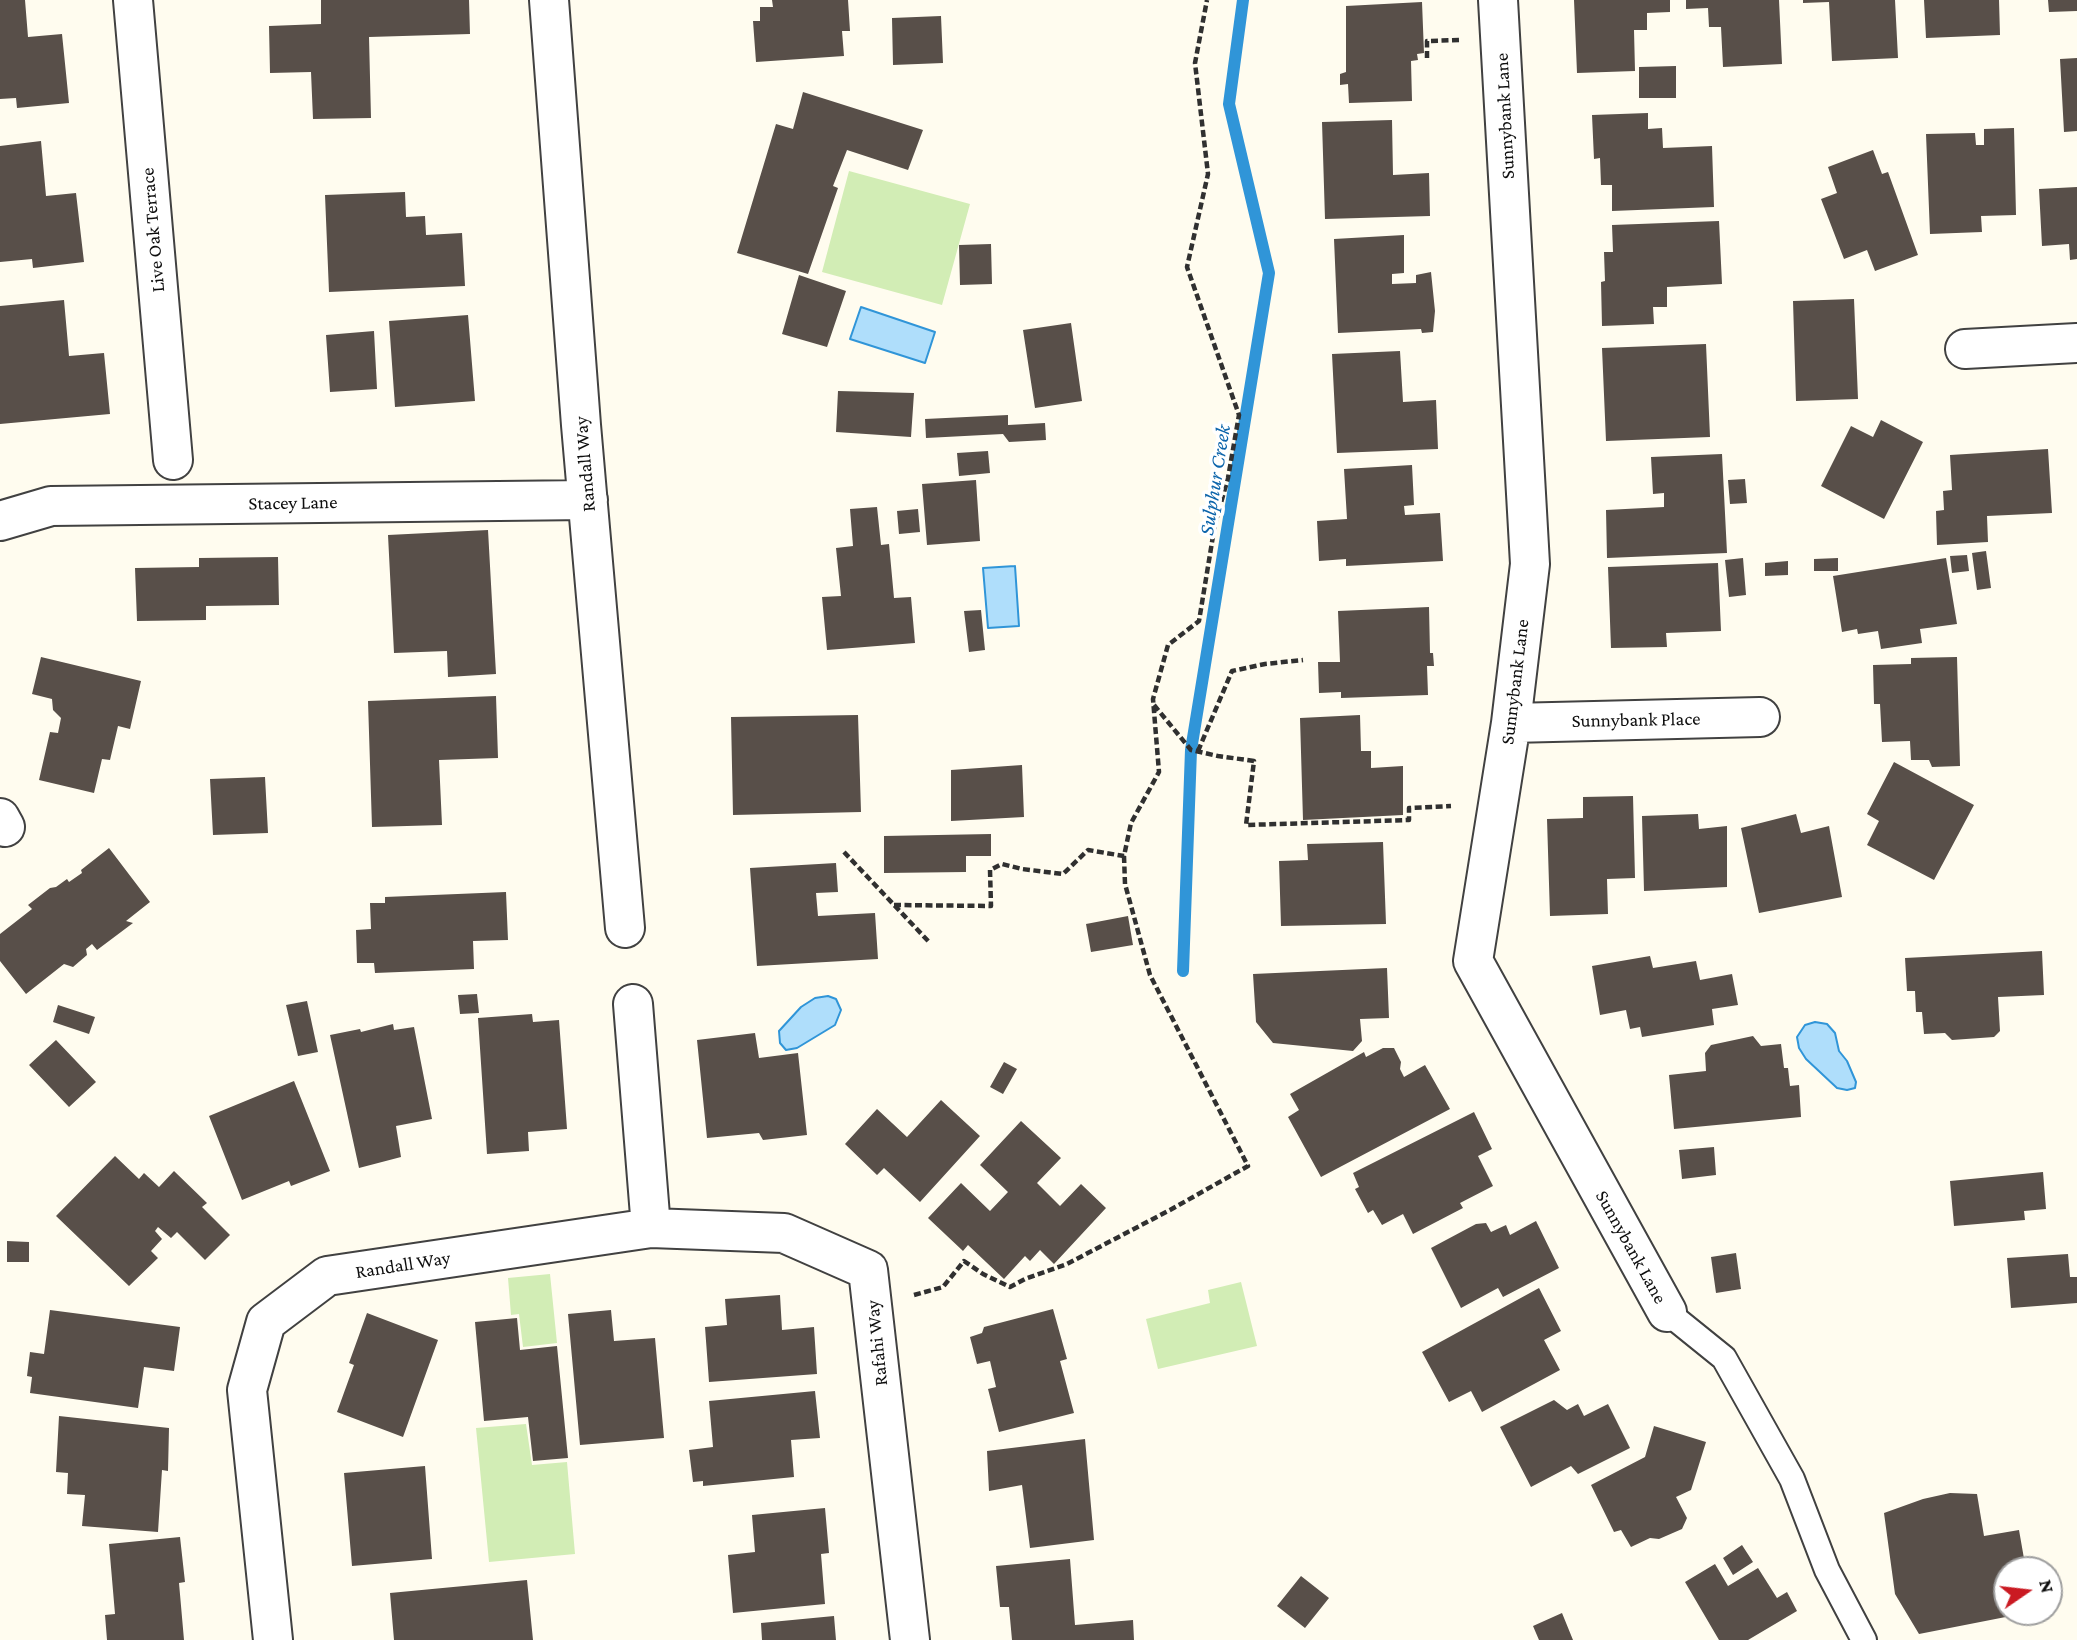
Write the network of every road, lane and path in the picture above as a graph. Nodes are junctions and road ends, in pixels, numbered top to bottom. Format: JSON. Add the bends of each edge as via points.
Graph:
{"nodes":[{"id":1,"x":133,"y":0,"type":"edge"},
{"id":2,"x":549,"y":0,"type":"edge"},
{"id":3,"x":1207,"y":0,"type":"edge"},
{"id":4,"x":1498,"y":0,"type":"edge"},
{"id":5,"x":1472,"y":40,"type":"dead end"},
{"id":6,"x":1427,"y":58,"type":"dead end"},
{"id":7,"x":2077,"y":344,"type":"edge"},
{"id":8,"x":1965,"y":349,"type":"dead end"},
{"id":9,"x":173,"y":460,"type":"dead end"},
{"id":10,"x":588,"y":500,"type":"junction"},
{"id":11,"x":0,"y":521,"type":"edge"},
{"id":12,"x":1303,"y":660,"type":"dead end"},
{"id":13,"x":1154,"y":705,"type":"junction"},
{"id":14,"x":1760,"y":717,"type":"dead end"},
{"id":15,"x":1511,"y":723,"type":"junction"},
{"id":16,"x":1198,"y":751,"type":"junction"},
{"id":17,"x":1451,"y":806,"type":"dead end"},
{"id":18,"x":844,"y":852,"type":"dead end"},
{"id":19,"x":1124,"y":856,"type":"junction"},
{"id":20,"x":894,"y":905,"type":"junction"},
{"id":21,"x":625,"y":928,"type":"dead end"},
{"id":22,"x":930,"y":943,"type":"dead end"},
{"id":23,"x":633,"y":1004,"type":"dead end"},
{"id":24,"x":651,"y":1228,"type":"junction"},
{"id":25,"x":914,"y":1295,"type":"dead end"},
{"id":26,"x":1667,"y":1312,"type":"joint"},
{"id":27,"x":273,"y":1640,"type":"edge"},
{"id":28,"x":910,"y":1640,"type":"edge"},
{"id":29,"x":1864,"y":1640,"type":"edge"}],
"edges":[{"from":1,"to":9,"type":"street","name":"Live Oak Terrace"},
{"from":2,"to":10,"type":"street","name":"Randall Way"},
{"from":3,"to":13,"type":"path","via":[[1195,63],[1208,174],[1187,267],[1239,415],[1199,621],[1168,645]]},
{"from":4,"to":15,"type":"street","name":"Sunnybank Lane","via":[[1530,564]]},
{"from":5,"to":6,"type":"path","via":[[1427,41]]},
{"from":7,"to":8,"type":"street"},
{"from":10,"to":11,"type":"street","name":"Stacey Lane","via":[[51,506]]},
{"from":10,"to":21,"type":"street","name":"Randall Way"},
{"from":12,"to":16,"type":"path","via":[[1232,671]]},
{"from":13,"to":16,"type":"path","via":[[1191,750]]},
{"from":13,"to":19,"type":"path","via":[[1159,772],[1131,822]]},
{"from":14,"to":15,"type":"street","name":"Sunnybank Place"},
{"from":15,"to":26,"type":"street","name":"Sunnybank Lane","via":[[1474,961]]},
{"from":16,"to":17,"type":"path","via":[[1254,761],[1246,825],[1409,820],[1409,808]]},
{"from":18,"to":20,"type":"path"},
{"from":19,"to":20,"type":"path","via":[[1088,850],[1063,874],[1002,864],[990,870],[990,906]]},
{"from":19,"to":25,"type":"path","via":[[1125,884],[1150,975],[1248,1166],[1067,1264],[1010,1287],[964,1261],[943,1287]]},
{"from":20,"to":22,"type":"path"},
{"from":23,"to":24,"type":"street"},
{"from":24,"to":27,"type":"street","name":"Randall Way","via":[[327,1276],[266,1322],[247,1390]]},
{"from":24,"to":28,"type":"street","name":"Rafahi Way","via":[[784,1233],[869,1270]]},
{"from":26,"to":29,"type":"lane","via":[[1724,1358],[1792,1479],[1827,1570]]}]}
